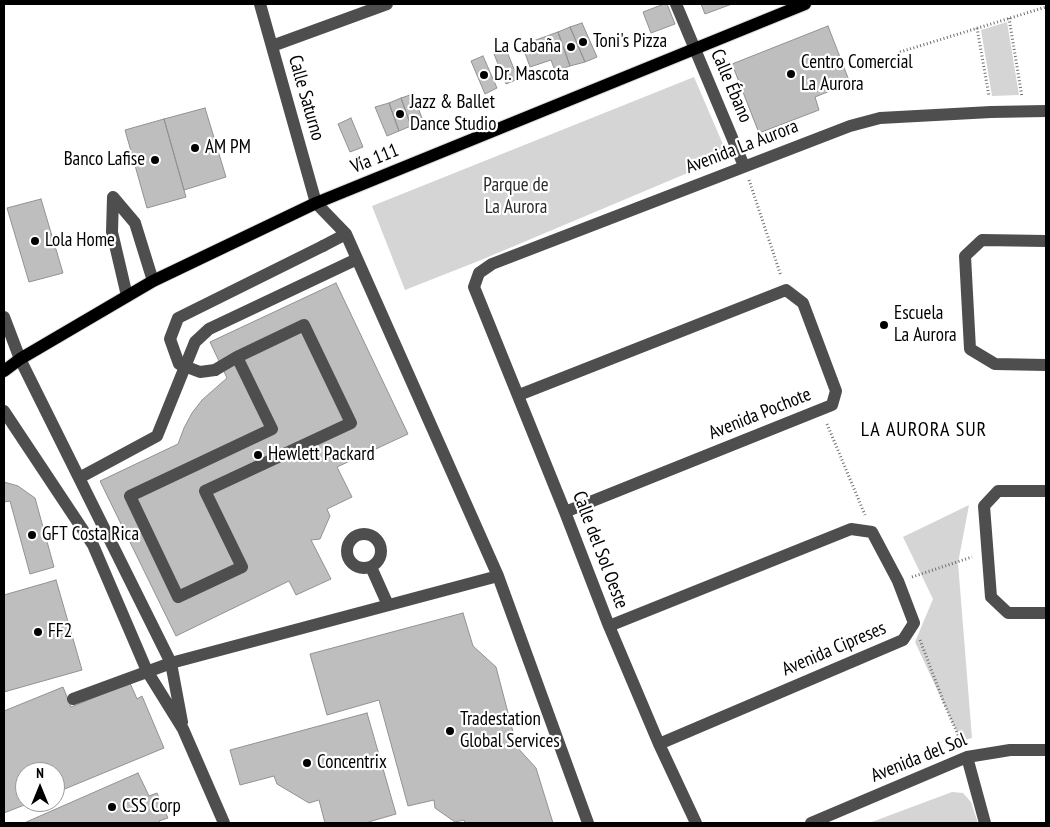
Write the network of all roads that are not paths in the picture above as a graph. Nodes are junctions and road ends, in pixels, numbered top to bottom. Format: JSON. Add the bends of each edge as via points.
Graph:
{"nodes":[{"id":1,"x":260,"y":4,"type":"edge"},
{"id":2,"x":387,"y":4,"type":"edge"},
{"id":3,"x":676,"y":4,"type":"edge"},
{"id":4,"x":805,"y":4,"type":"edge"},
{"id":5,"x":272,"y":46,"type":"junction"},
{"id":6,"x":694,"y":49,"type":"junction"},
{"id":7,"x":1046,"y":111,"type":"edge"},
{"id":8,"x":744,"y":166,"type":"junction"},
{"id":9,"x":316,"y":203,"type":"junction"},
{"id":10,"x":346,"y":234,"type":"junction"},
{"id":11,"x":1046,"y":241,"type":"edge"},
{"id":12,"x":357,"y":259,"type":"junction"},
{"id":13,"x":153,"y":281,"type":"junction"},
{"id":14,"x":474,"y":287,"type":"joint"},
{"id":15,"x":127,"y":296,"type":"junction"},
{"id":16,"x":4,"y":317,"type":"edge"},
{"id":17,"x":238,"y":357,"type":"junction"},
{"id":18,"x":20,"y":359,"type":"junction"},
{"id":19,"x":1046,"y":364,"type":"edge"},
{"id":20,"x":4,"y":371,"type":"edge"},
{"id":21,"x":518,"y":395,"type":"junction"},
{"id":22,"x":4,"y":411,"type":"edge"},
{"id":23,"x":80,"y":478,"type":"junction"},
{"id":24,"x":1046,"y":491,"type":"edge"},
{"id":25,"x":565,"y":512,"type":"junction"},
{"id":26,"x":371,"y":567,"type":"dead end"},
{"id":27,"x":498,"y":576,"type":"junction"},
{"id":28,"x":388,"y":605,"type":"junction"},
{"id":29,"x":1046,"y":613,"type":"edge"},
{"id":30,"x":609,"y":626,"type":"junction"},
{"id":31,"x":172,"y":662,"type":"junction"},
{"id":32,"x":147,"y":671,"type":"junction"},
{"id":33,"x":73,"y":699,"type":"dead end"},
{"id":34,"x":183,"y":729,"type":"junction"},
{"id":35,"x":659,"y":744,"type":"junction"},
{"id":36,"x":1046,"y":750,"type":"edge"},
{"id":37,"x":968,"y":757,"type":"junction"},
{"id":38,"x":224,"y":823,"type":"edge"},
{"id":39,"x":588,"y":823,"type":"edge"},
{"id":40,"x":696,"y":823,"type":"edge"},
{"id":41,"x":811,"y":823,"type":"edge"},
{"id":42,"x":985,"y":823,"type":"edge"}],
"edges":[{"from":1,"to":5,"type":"street","name":"Calle Saturno"},
{"from":2,"to":5,"type":"street"},
{"from":3,"to":6,"type":"street","name":"Calle Ébano"},
{"from":4,"to":6,"type":"main road","name":"Vía 111"},
{"from":5,"to":9,"type":"street","name":"Calle Saturno"},
{"from":6,"to":8,"type":"street","name":"Calle Ébano"},
{"from":6,"to":9,"type":"main road","name":"Vía 111"},
{"from":7,"to":8,"type":"street","name":"Avenida La Aurora","via":[[880,118]]},
{"from":8,"to":14,"type":"street","name":"Avenida La Aurora","via":[[492,264],[479,273]]},
{"from":9,"to":10,"type":"street"},
{"from":9,"to":13,"type":"main road","name":"Vía 111"},
{"from":10,"to":12,"type":"street"},
{"from":10,"to":17,"type":"street","bridge":true,"via":[[178,318],[170,339],[178,364],[200,372],[215,370]]},
{"from":11,"to":19,"type":"street","via":[[982,240],[965,256],[970,349],[995,364]]},
{"from":12,"to":23,"type":"street","via":[[209,329],[195,342],[157,436]]},
{"from":12,"to":27,"type":"street"},
{"from":13,"to":15,"type":"main road","name":"Vía 111"},
{"from":13,"to":15,"type":"street","via":[[135,223],[113,197],[112,232]]},
{"from":14,"to":21,"type":"street","name":"Calle del Sol Oeste"},
{"from":15,"to":18,"type":"main road","name":"Vía 111"},
{"from":16,"to":18,"type":"street"},
{"from":17,"to":17,"type":"street","via":[[272,430],[130,496],[178,597],[242,567],[205,491],[351,423],[304,325]]},
{"from":18,"to":20,"type":"main road","name":"Vía 111"},
{"from":18,"to":23,"type":"street"},
{"from":21,"to":25,"type":"street","name":"Calle del Sol Oeste"},
{"from":21,"to":25,"type":"street","name":"Avenida Pochote","via":[[786,290],[803,303],[836,391],[832,405]]},
{"from":22,"to":32,"type":"street","via":[[93,545]]},
{"from":23,"to":31,"type":"street"},
{"from":24,"to":29,"type":"street","via":[[998,491],[984,506],[990,597],[1008,613]]},
{"from":25,"to":30,"type":"street","name":"Calle del Sol Oeste"},
{"from":26,"to":28,"type":"street"},
{"from":27,"to":28,"type":"street"},
{"from":27,"to":39,"type":"street"},
{"from":28,"to":31,"type":"street"},
{"from":30,"to":35,"type":"street","name":"Calle del Sol Oeste"},
{"from":30,"to":35,"type":"street","name":"Avenida Cipreses","via":[[852,529],[872,532],[898,581],[914,623],[903,640]]},
{"from":31,"to":32,"type":"street"},
{"from":31,"to":34,"type":"street"},
{"from":32,"to":33,"type":"street"},
{"from":32,"to":34,"type":"street"},
{"from":34,"to":38,"type":"street"},
{"from":35,"to":40,"type":"street","name":"Calle del Sol Oeste"},
{"from":36,"to":37,"type":"street","name":"Avenida del Sol","via":[[1010,750]]},
{"from":37,"to":41,"type":"street","name":"Avenida del Sol"},
{"from":37,"to":42,"type":"street"}]}
